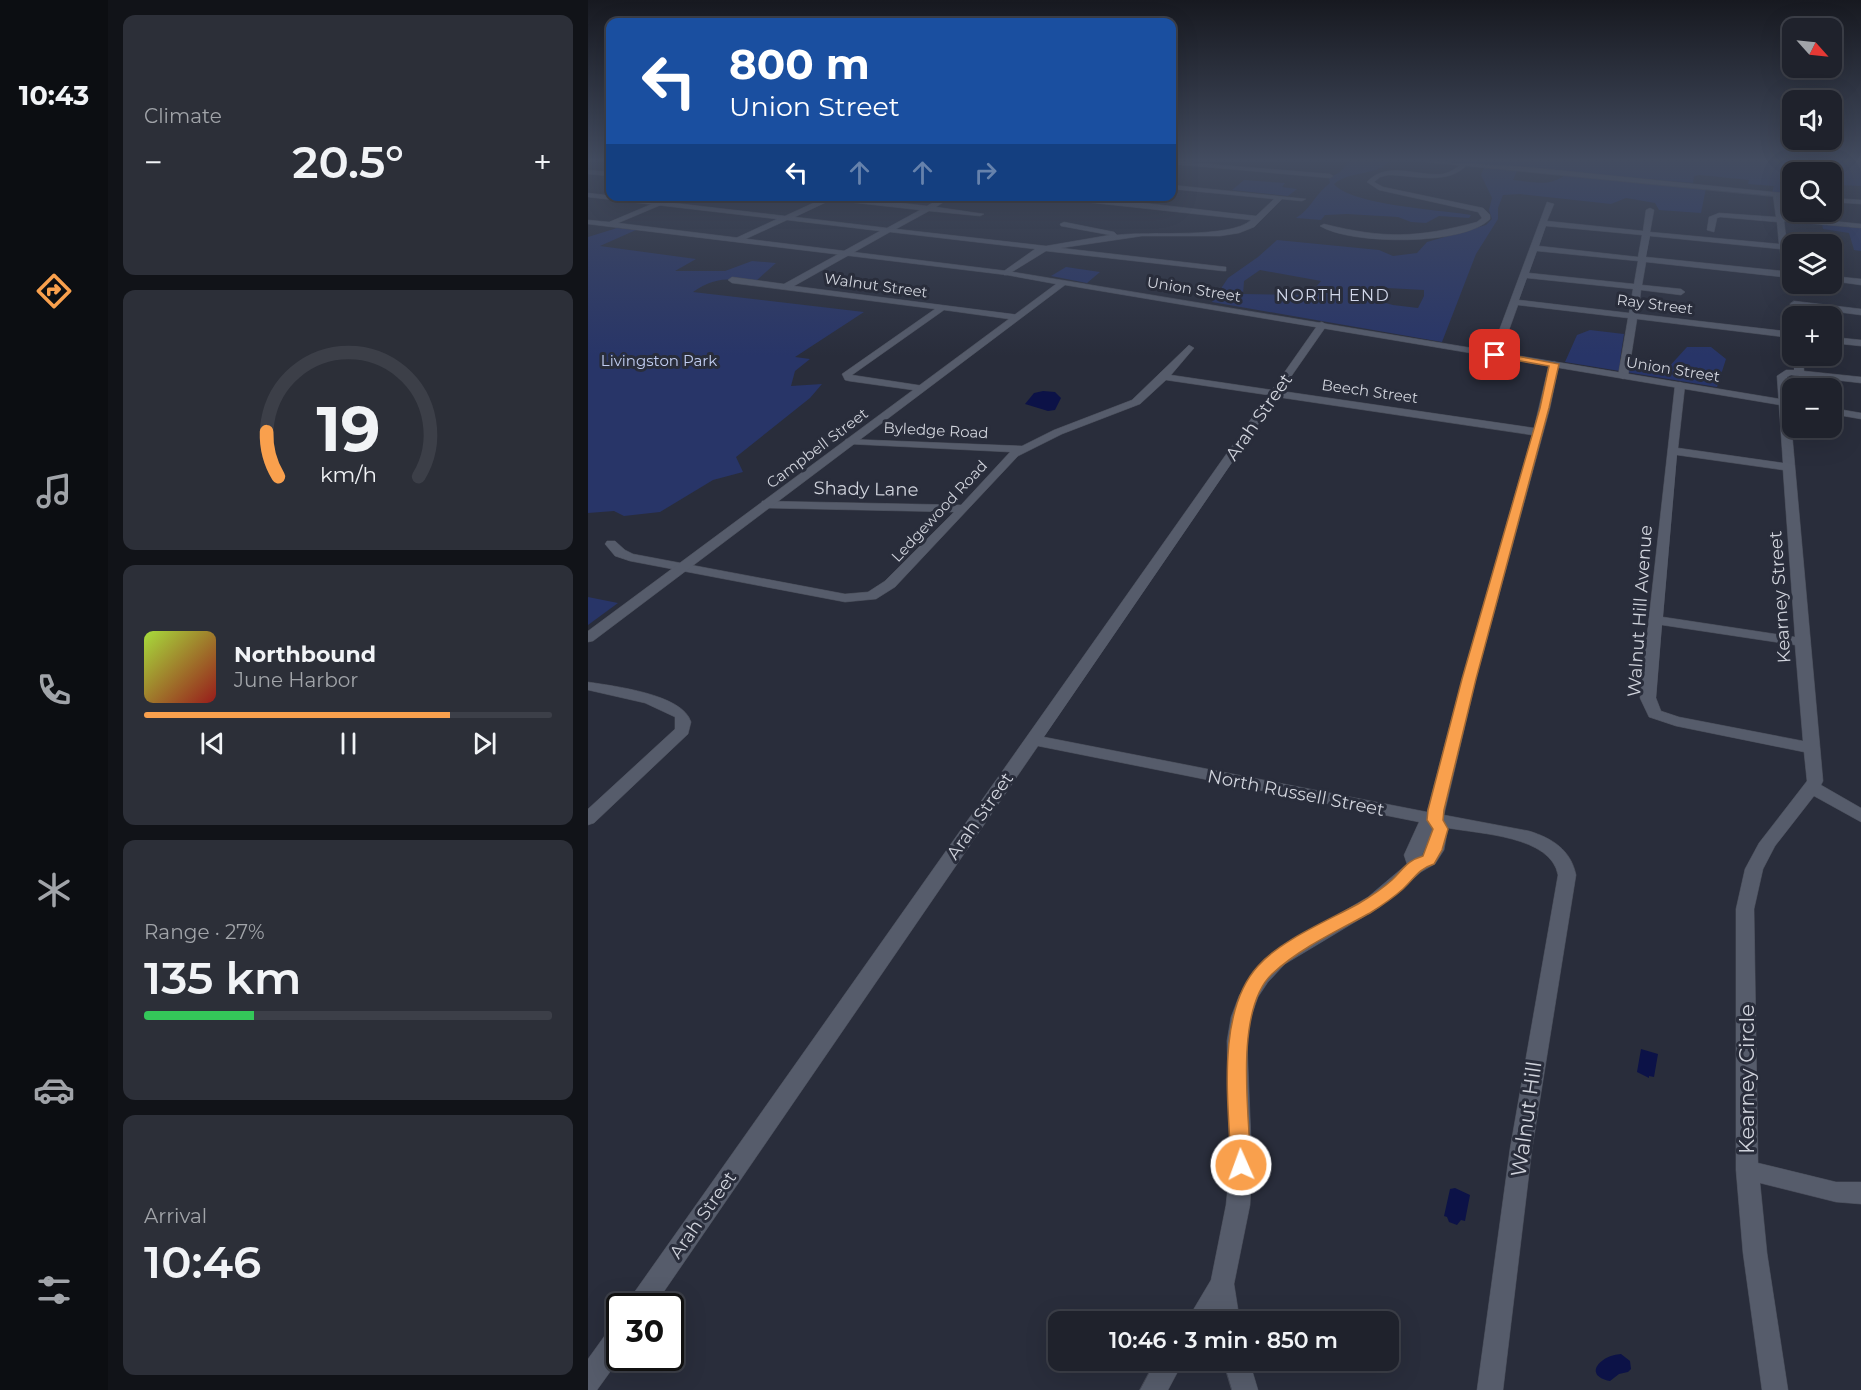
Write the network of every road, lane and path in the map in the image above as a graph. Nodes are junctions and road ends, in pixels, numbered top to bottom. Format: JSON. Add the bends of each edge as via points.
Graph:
{"nodes":[{"id":1,"x":625,"y":226,"type":"edge"},
{"id":2,"x":769,"y":226,"type":"edge"},
{"id":3,"x":849,"y":226,"type":"edge"},
{"id":4,"x":899,"y":226,"type":"edge"},
{"id":5,"x":1075,"y":226,"type":"edge"},
{"id":6,"x":1249,"y":226,"type":"edge"},
{"id":7,"x":1324,"y":226,"type":"dead end"},
{"id":8,"x":1473,"y":226,"type":"edge"},
{"id":9,"x":1541,"y":226,"type":"edge"},
{"id":10,"x":1569,"y":226,"type":"edge"},
{"id":11,"x":1648,"y":226,"type":"edge"},
{"id":12,"x":1712,"y":226,"type":"edge"},
{"id":13,"x":1711,"y":230,"type":"dead end"},
{"id":14,"x":890,"y":231,"type":"junction"},
{"id":15,"x":1647,"y":234,"type":"junction"},
{"id":16,"x":1118,"y":236,"type":"junction"},
{"id":17,"x":739,"y":240,"type":"junction"},
{"id":18,"x":1782,"y":246,"type":"edge"},
{"id":19,"x":1533,"y":248,"type":"junction"},
{"id":20,"x":1043,"y":249,"type":"junction"},
{"id":21,"x":849,"y":253,"type":"junction"},
{"id":22,"x":1642,"y":259,"type":"junction"},
{"id":23,"x":1223,"y":269,"type":"dead end"},
{"id":24,"x":1007,"y":273,"type":"junction"},
{"id":25,"x":1524,"y":274,"type":"junction"},
{"id":26,"x":1782,"y":274,"type":"edge"},
{"id":27,"x":732,"y":280,"type":"dead end"},
{"id":28,"x":1842,"y":280,"type":"edge"},
{"id":29,"x":1064,"y":282,"type":"junction"},
{"id":30,"x":1861,"y":282,"type":"edge"},
{"id":31,"x":787,"y":286,"type":"junction"},
{"id":32,"x":1638,"y":287,"type":"junction"},
{"id":33,"x":1681,"y":292,"type":"dead end"},
{"id":34,"x":1515,"y":302,"type":"junction"},
{"id":35,"x":1794,"y":306,"type":"edge"},
{"id":36,"x":1811,"y":306,"type":"edge"},
{"id":37,"x":942,"y":308,"type":"junction"},
{"id":38,"x":1842,"y":310,"type":"edge"},
{"id":39,"x":1861,"y":312,"type":"edge"},
{"id":40,"x":1016,"y":317,"type":"junction"},
{"id":41,"x":1634,"y":317,"type":"junction"},
{"id":42,"x":1322,"y":325,"type":"junction"},
{"id":43,"x":1782,"y":334,"type":"edge"},
{"id":44,"x":1842,"y":341,"type":"edge"},
{"id":45,"x":1861,"y":343,"type":"edge"},
{"id":46,"x":1189,"y":348,"type":"dead end"},
{"id":47,"x":1495,"y":355,"type":"junction"},
{"id":48,"x":1554,"y":364,"type":"junction"},
{"id":49,"x":1799,"y":366,"type":"edge"},
{"id":50,"x":1799,"y":373,"type":"junction"},
{"id":51,"x":1623,"y":376,"type":"junction"},
{"id":52,"x":1163,"y":377,"type":"junction"},
{"id":53,"x":1782,"y":378,"type":"edge"},
{"id":54,"x":1861,"y":381,"type":"edge"},
{"id":55,"x":1680,"y":386,"type":"junction"},
{"id":56,"x":920,"y":388,"type":"junction"},
{"id":57,"x":1276,"y":393,"type":"junction"},
{"id":58,"x":1782,"y":403,"type":"edge"},
{"id":59,"x":1842,"y":413,"type":"edge"},
{"id":60,"x":1861,"y":416,"type":"edge"},
{"id":61,"x":1537,"y":432,"type":"junction"},
{"id":62,"x":1789,"y":438,"type":"edge"},
{"id":63,"x":850,"y":441,"type":"junction"},
{"id":64,"x":1021,"y":449,"type":"junction"},
{"id":65,"x":1672,"y":451,"type":"junction"},
{"id":66,"x":1789,"y":467,"type":"junction"},
{"id":67,"x":766,"y":504,"type":"junction"},
{"id":68,"x":964,"y":509,"type":"junction"},
{"id":69,"x":611,"y":543,"type":"dead end"},
{"id":70,"x":682,"y":567,"type":"junction"},
{"id":71,"x":1656,"y":620,"type":"junction"},
{"id":72,"x":588,"y":638,"type":"edge"},
{"id":73,"x":1802,"y":642,"type":"junction"},
{"id":74,"x":588,"y":686,"type":"edge"},
{"id":75,"x":1032,"y":740,"type":"junction"},
{"id":76,"x":1811,"y":748,"type":"junction"},
{"id":77,"x":1812,"y":787,"type":"junction"},
{"id":78,"x":1861,"y":816,"type":"edge"},
{"id":79,"x":588,"y":819,"type":"edge"},
{"id":80,"x":1435,"y":820,"type":"junction"},
{"id":81,"x":1557,"y":852,"type":"joint"},
{"id":82,"x":1747,"y":1170,"type":"junction"},
{"id":83,"x":1861,"y":1194,"type":"edge"},
{"id":84,"x":1222,"y":1284,"type":"junction"},
{"id":85,"x":649,"y":1293,"type":"edge"},
{"id":86,"x":1205,"y":1311,"type":"edge"},
{"id":87,"x":1226,"y":1311,"type":"edge"},
{"id":88,"x":606,"y":1356,"type":"edge"},
{"id":89,"x":1164,"y":1371,"type":"edge"},
{"id":90,"x":1239,"y":1371,"type":"edge"},
{"id":91,"x":588,"y":1382,"type":"edge"},
{"id":92,"x":1153,"y":1390,"type":"edge"},
{"id":93,"x":1245,"y":1390,"type":"edge"},
{"id":94,"x":1490,"y":1390,"type":"edge"},
{"id":95,"x":1775,"y":1390,"type":"edge"}],
"edges":[{"from":1,"to":17,"type":"street","name":"Union Street"},
{"from":2,"to":17,"type":"street"},
{"from":3,"to":14,"type":"street"},
{"from":4,"to":14,"type":"street"},
{"from":5,"to":16,"type":"street"},
{"from":6,"to":16,"type":"street","via":[[1226,234]]},
{"from":7,"to":8,"type":"street","via":[[1361,236],[1410,239]]},
{"from":9,"to":19,"type":"street"},
{"from":10,"to":15,"type":"street"},
{"from":11,"to":15,"type":"street"},
{"from":12,"to":13,"type":"street"},
{"from":14,"to":20,"type":"street"},
{"from":14,"to":21,"type":"street"},
{"from":15,"to":18,"type":"street"},
{"from":15,"to":22,"type":"street"},
{"from":16,"to":20,"type":"street"},
{"from":17,"to":21,"type":"street","name":"Union Street"},
{"from":19,"to":22,"type":"street"},
{"from":19,"to":25,"type":"street"},
{"from":20,"to":23,"type":"street"},
{"from":20,"to":24,"type":"street"},
{"from":21,"to":24,"type":"street","name":"Union Street"},
{"from":21,"to":31,"type":"street"},
{"from":22,"to":26,"type":"street"},
{"from":22,"to":32,"type":"street"},
{"from":24,"to":29,"type":"street","name":"Union Street"},
{"from":25,"to":32,"type":"street"},
{"from":25,"to":34,"type":"street"},
{"from":27,"to":31,"type":"street","name":"Walnut Street"},
{"from":28,"to":30,"type":"street"},
{"from":29,"to":40,"type":"street","name":"Campbell Street"},
{"from":29,"to":42,"type":"street","name":"Union Street"},
{"from":31,"to":37,"type":"street","name":"Walnut Street"},
{"from":32,"to":33,"type":"street"},
{"from":32,"to":41,"type":"street"},
{"from":34,"to":41,"type":"street","name":"Ray Street"},
{"from":34,"to":47,"type":"street"},
{"from":35,"to":36,"type":"street"},
{"from":37,"to":40,"type":"street","name":"Walnut Street"},
{"from":37,"to":56,"type":"street","via":[[847,374],[849,378]]},
{"from":38,"to":39,"type":"street"},
{"from":40,"to":56,"type":"street","name":"Campbell Street"},
{"from":41,"to":43,"type":"street","name":"Ray Street"},
{"from":41,"to":51,"type":"street"},
{"from":42,"to":47,"type":"street","name":"Union Street"},
{"from":42,"to":57,"type":"street","name":"Arah Street"},
{"from":44,"to":45,"type":"street"},
{"from":46,"to":52,"type":"street","name":"Ledgewood Road"},
{"from":47,"to":48,"type":"street","name":"Union Street"},
{"from":48,"to":51,"type":"street","name":"Union Street"},
{"from":48,"to":61,"type":"street"},
{"from":49,"to":50,"type":"street"},
{"from":50,"to":53,"type":"street","name":"Kearney Street","via":[[1784,373]]},
{"from":50,"to":54,"type":"street"},
{"from":51,"to":55,"type":"street","name":"Union Street"},
{"from":52,"to":57,"type":"street","name":"Beech Street"},
{"from":52,"to":64,"type":"street","name":"Ledgewood Road","via":[[1136,402]]},
{"from":55,"to":58,"type":"street","name":"Union Street"},
{"from":55,"to":65,"type":"street","name":"Walnut Hill Avenue"},
{"from":56,"to":63,"type":"street","name":"Campbell Street"},
{"from":57,"to":61,"type":"street","name":"Beech Street"},
{"from":57,"to":75,"type":"street","name":"Arah Street"},
{"from":59,"to":60,"type":"street"},
{"from":61,"to":80,"type":"street"},
{"from":62,"to":66,"type":"street","name":"Kearney Street"},
{"from":63,"to":64,"type":"street","name":"Byledge Road"},
{"from":63,"to":67,"type":"street","name":"Campbell Street"},
{"from":64,"to":68,"type":"street","name":"Ledgewood Road"},
{"from":65,"to":66,"type":"street"},
{"from":65,"to":71,"type":"street","name":"Walnut Hill Avenue"},
{"from":66,"to":73,"type":"street","name":"Kearney Street"},
{"from":67,"to":68,"type":"street","name":"Shady Lane"},
{"from":67,"to":70,"type":"street","name":"Campbell Street"},
{"from":68,"to":70,"type":"street","name":"Ledgewood Road","via":[[890,584],[871,596],[845,598]]},
{"from":69,"to":70,"type":"street","name":"Ledgewood Road","via":[[630,557]]},
{"from":70,"to":72,"type":"street","name":"Campbell Street"},
{"from":71,"to":73,"type":"street"},
{"from":71,"to":76,"type":"street","name":"Walnut Hill Avenue","via":[[1648,698],[1654,714]]},
{"from":73,"to":76,"type":"street","name":"Kearney Street"},
{"from":74,"to":79,"type":"street","via":[[663,704],[681,715],[684,723],[682,731]]},
{"from":75,"to":80,"type":"street","name":"North Russell Street"},
{"from":75,"to":85,"type":"street","name":"Arah Street"},
{"from":76,"to":77,"type":"street","name":"Kearney Street","via":[[1815,774]]},
{"from":77,"to":78,"type":"street"},
{"from":77,"to":82,"type":"street","name":"Kearney Circle","via":[[1768,843],[1754,868],[1745,909]]},
{"from":80,"to":81,"type":"street","name":"North Russell Street","via":[[1529,837]]},
{"from":80,"to":84,"type":"street","via":[[1440,829],[1429,860],[1416,864],[1375,902],[1278,959],[1265,969],[1248,996],[1237,1041],[1241,1165],[1238,1205]]},
{"from":81,"to":94,"type":"street","name":"Walnut Hill","via":[[1566,864],[1567,875],[1523,1138]]},
{"from":82,"to":83,"type":"street","via":[[1836,1192]]},
{"from":82,"to":95,"type":"street","name":"Kearney Circle"},
{"from":84,"to":86,"type":"street"},
{"from":84,"to":87,"type":"street"},
{"from":88,"to":91,"type":"street"},
{"from":89,"to":92,"type":"street"},
{"from":90,"to":93,"type":"street"}]}
